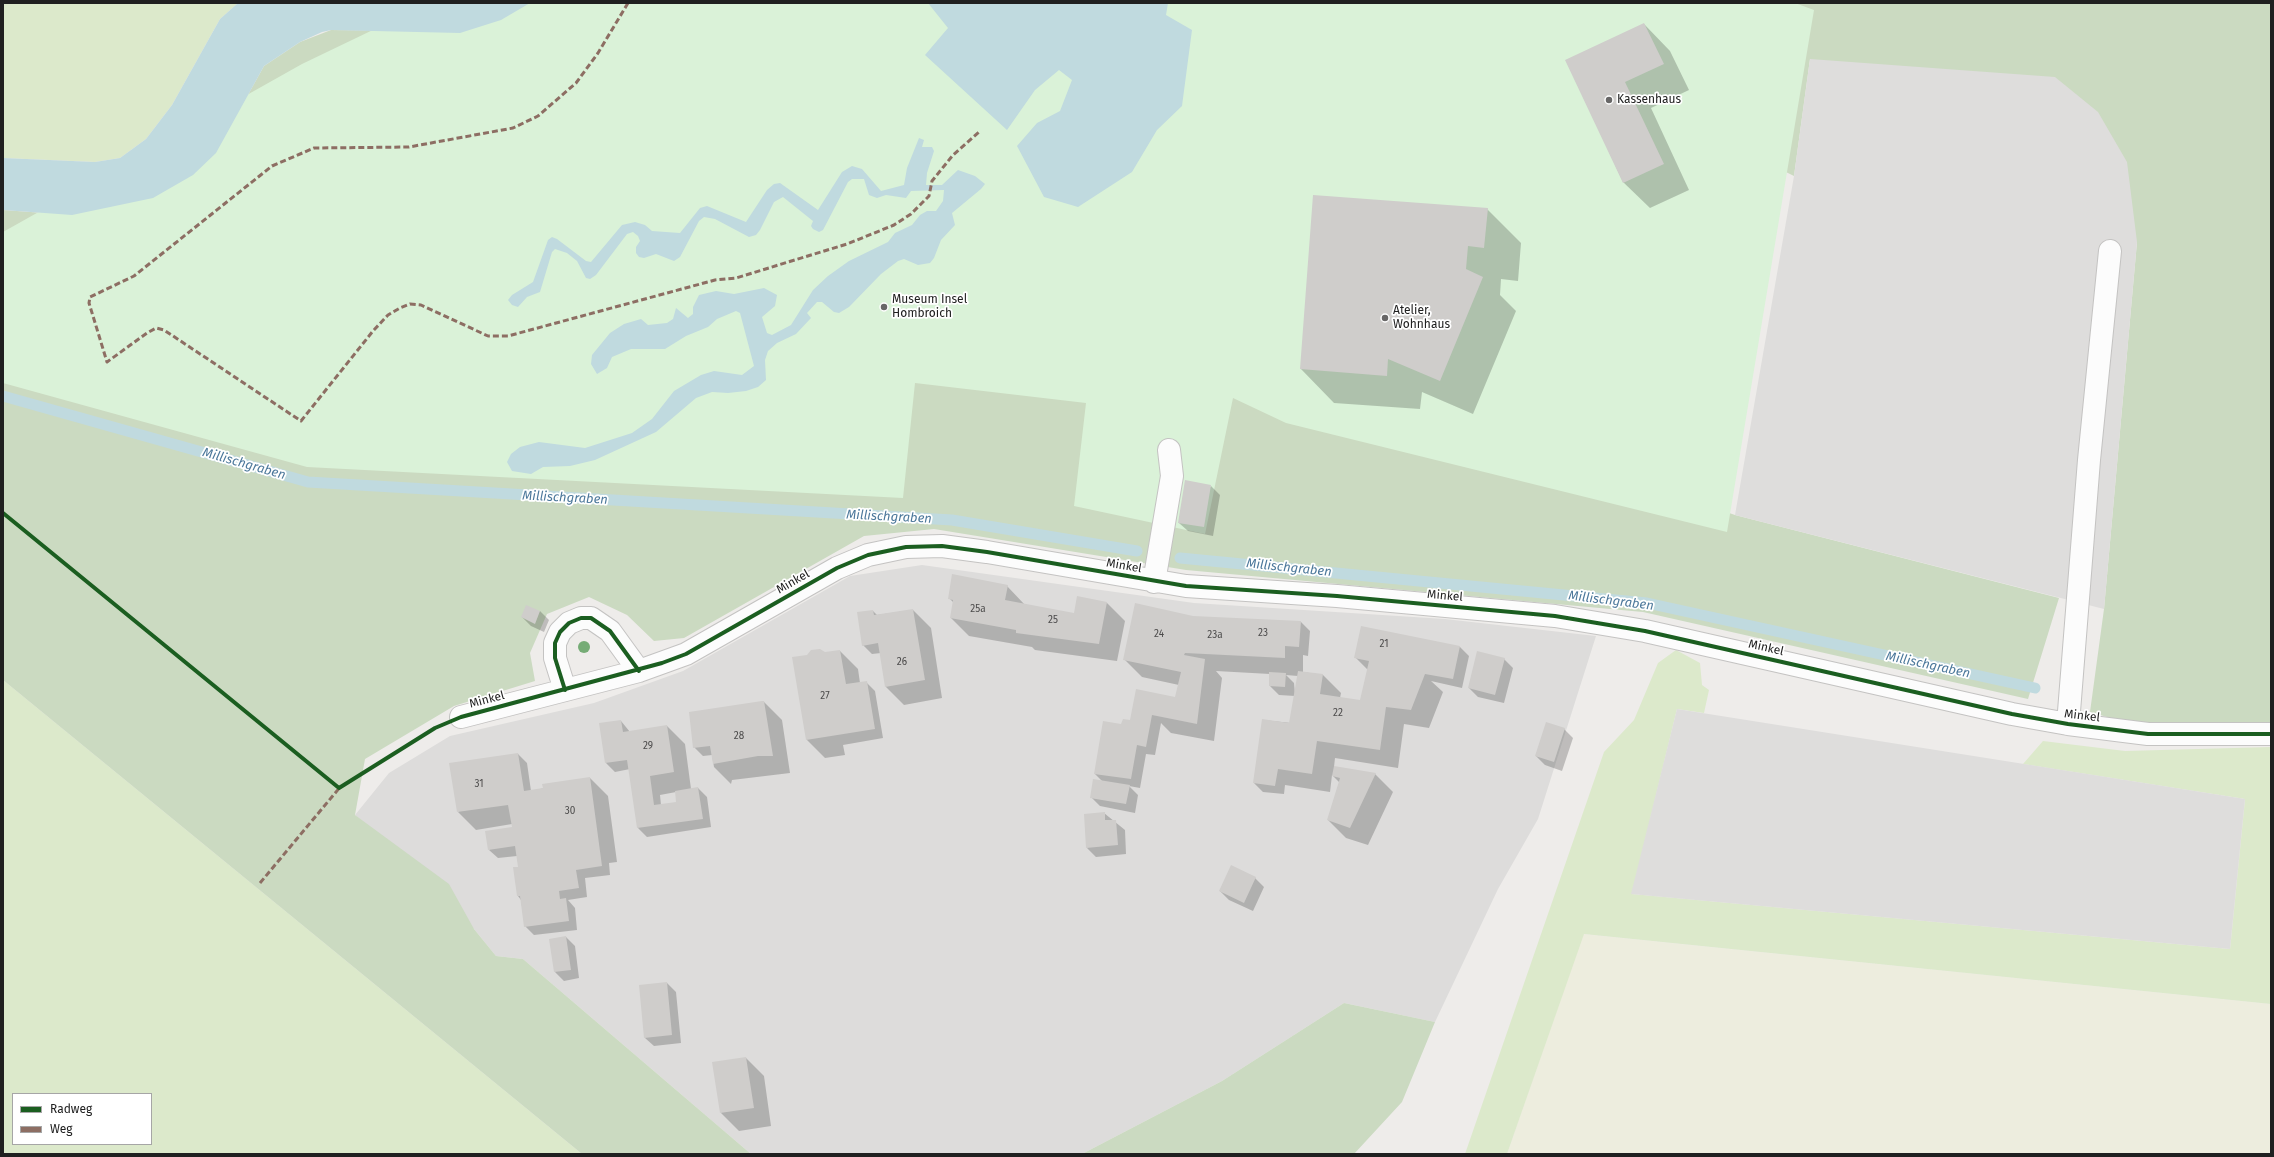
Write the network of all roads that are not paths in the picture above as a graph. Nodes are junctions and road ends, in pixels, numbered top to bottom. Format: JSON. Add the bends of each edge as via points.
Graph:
{"nodes":[{"id":1,"x":2110,"y":251,"type":"dead end"},
{"id":2,"x":1169,"y":450,"type":"dead end"},
{"id":3,"x":1154,"y":582,"type":"junction"},
{"id":4,"x":639,"y":671,"type":"junction"},
{"id":5,"x":565,"y":690,"type":"junction"},
{"id":6,"x":461,"y":717,"type":"dead end"},
{"id":7,"x":2068,"y":724,"type":"junction"},
{"id":8,"x":2271,"y":734,"type":"edge"}],
"edges":[{"from":1,"to":7,"type":"street","via":[[2089,460]]},
{"from":2,"to":3,"type":"street","via":[[1172,476]]},
{"from":3,"to":4,"type":"street","name":"Minkel","via":[[987,552],[942,546],[906,547],[868,555],[837,568],[686,654]]},
{"from":3,"to":7,"type":"street","name":"Minkel","via":[[1555,616],[1645,631],[2012,714]]},
{"from":4,"to":5,"type":"street","name":"Minkel"},
{"from":4,"to":5,"type":"street","via":[[610,631],[591,618],[581,618],[569,623],[560,632],[555,644],[555,658]]},
{"from":5,"to":6,"type":"street","name":"Minkel"},
{"from":7,"to":8,"type":"street","name":"Minkel","via":[[2148,734]]}]}
